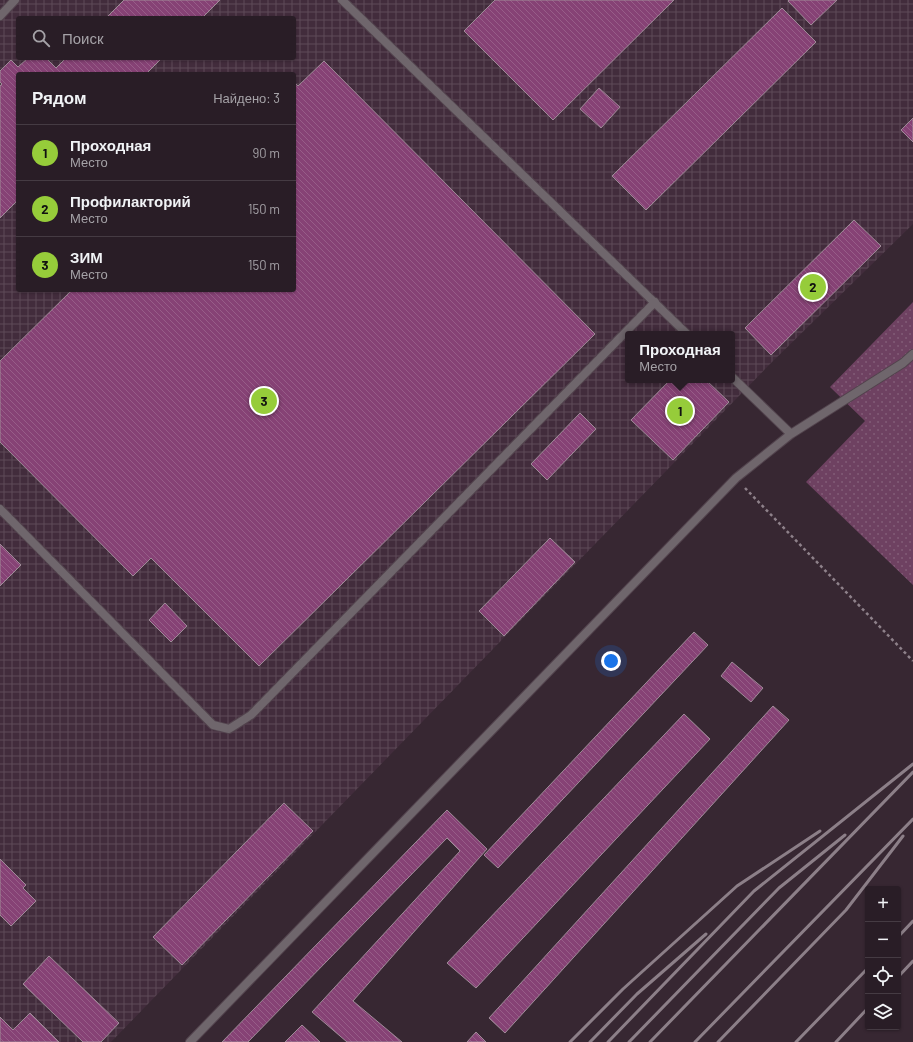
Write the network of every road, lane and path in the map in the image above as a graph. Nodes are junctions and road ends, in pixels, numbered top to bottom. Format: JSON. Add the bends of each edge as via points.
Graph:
{"nodes":[{"id":1,"x":15,"y":0,"type":"edge"},
{"id":2,"x":342,"y":0,"type":"edge"},
{"id":3,"x":0,"y":16,"type":"edge"},
{"id":4,"x":655,"y":302,"type":"junction"},
{"id":5,"x":627,"y":331,"type":"edge"},
{"id":6,"x":684,"y":331,"type":"edge"},
{"id":7,"x":625,"y":333,"type":"edge"},
{"id":8,"x":913,"y":354,"type":"edge"},
{"id":9,"x":735,"y":380,"type":"edge"},
{"id":10,"x":791,"y":434,"type":"junction"},
{"id":11,"x":736,"y":478,"type":"junction"},
{"id":12,"x":0,"y":509,"type":"edge"},
{"id":13,"x":913,"y":661,"type":"edge"},
{"id":14,"x":190,"y":1042,"type":"edge"}],
"edges":[{"from":1,"to":3,"type":"lane"},
{"from":2,"to":4,"type":"lane"},
{"from":4,"to":5,"type":"lane"},
{"from":4,"to":6,"type":"lane"},
{"from":7,"to":12,"type":"lane","via":[[256,709],[229,729],[213,725]]},
{"from":8,"to":10,"type":"lane","via":[[903,363]]},
{"from":9,"to":10,"type":"lane"},
{"from":10,"to":11,"type":"lane"},
{"from":11,"to":13,"type":"path"},
{"from":11,"to":14,"type":"lane"}]}
